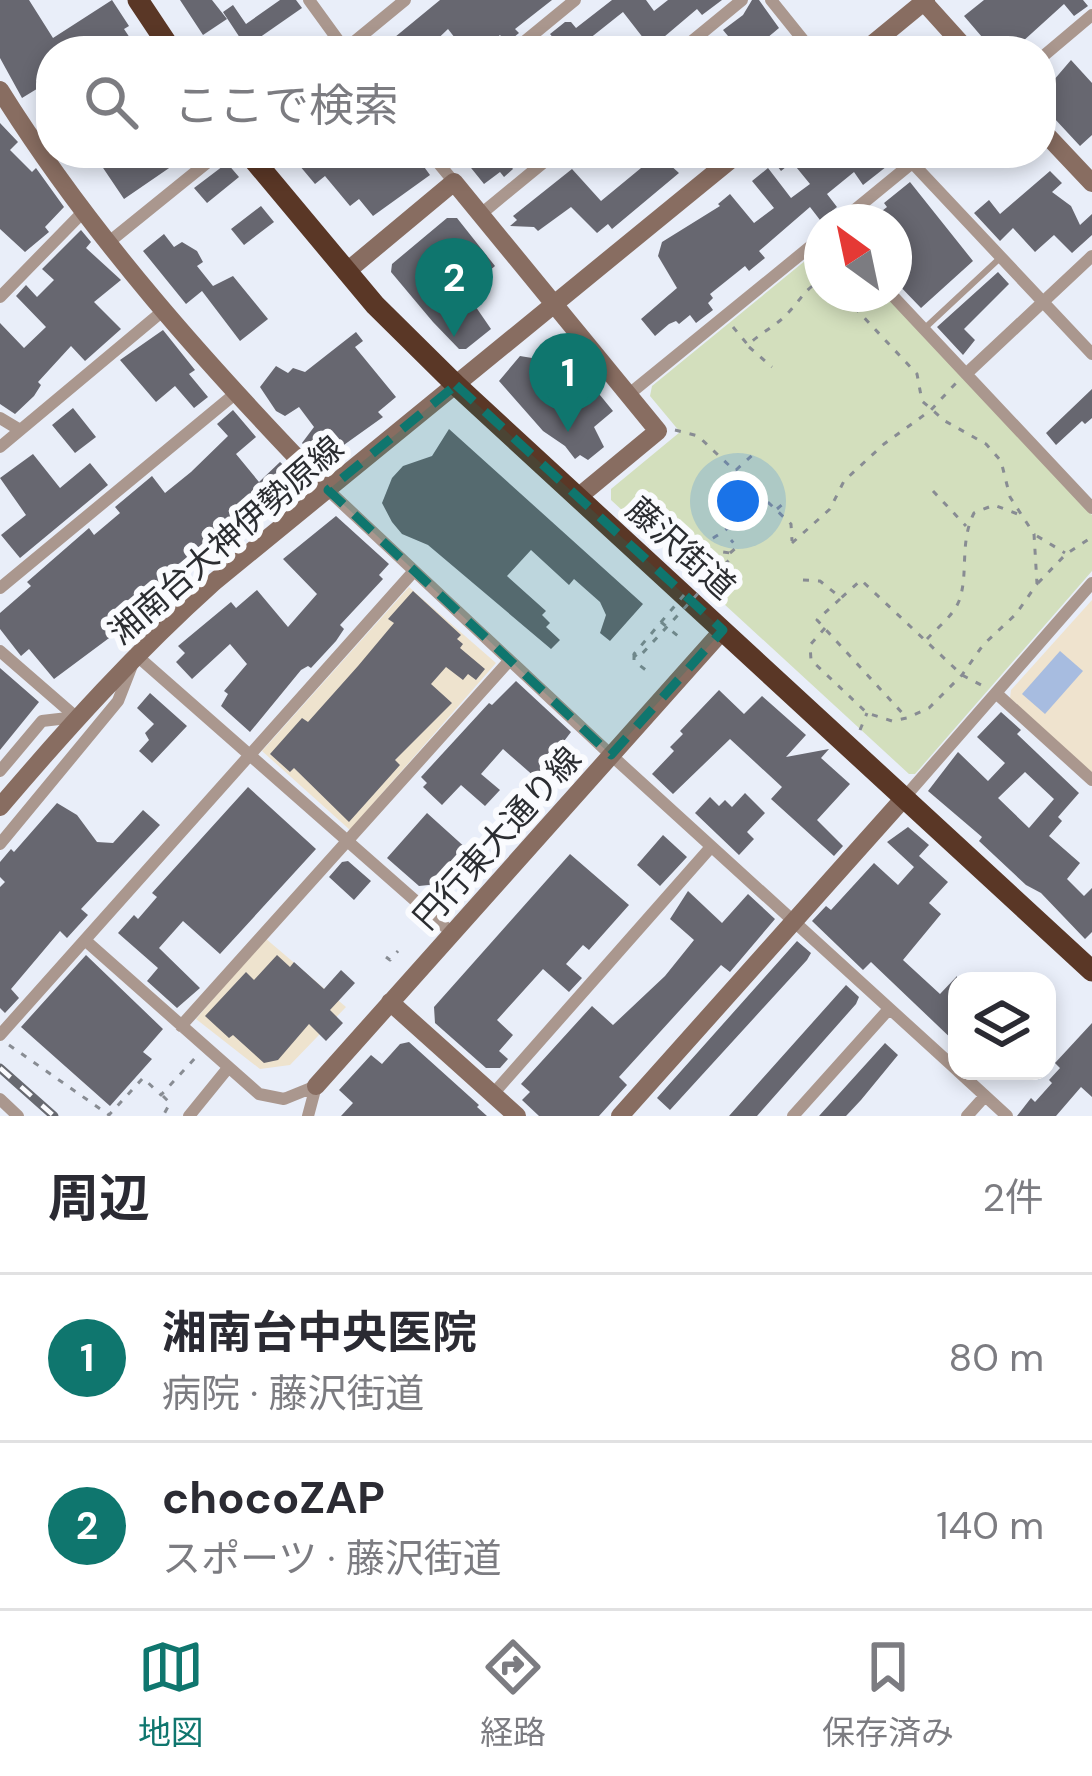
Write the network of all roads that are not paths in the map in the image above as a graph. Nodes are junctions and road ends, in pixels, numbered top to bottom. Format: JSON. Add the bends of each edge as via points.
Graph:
{"nodes":[{"id":1,"x":138,"y":0,"type":"edge"},
{"id":2,"x":308,"y":0,"type":"edge"},
{"id":3,"x":406,"y":0,"type":"edge"},
{"id":4,"x":575,"y":0,"type":"edge"},
{"id":5,"x":742,"y":0,"type":"edge"},
{"id":6,"x":771,"y":0,"type":"edge"},
{"id":7,"x":924,"y":1,"type":"edge"},
{"id":8,"x":1092,"y":15,"type":"edge"},
{"id":9,"x":162,"y":36,"type":"edge"},
{"id":10,"x":335,"y":36,"type":"edge"},
{"id":11,"x":362,"y":36,"type":"edge"},
{"id":12,"x":531,"y":36,"type":"edge"},
{"id":13,"x":698,"y":36,"type":"edge"},
{"id":14,"x":800,"y":36,"type":"edge"},
{"id":15,"x":881,"y":36,"type":"edge"},
{"id":16,"x":955,"y":36,"type":"edge"},
{"id":17,"x":1056,"y":45,"type":"edge"},
{"id":18,"x":3,"y":104,"type":"edge"},
{"id":19,"x":1056,"y":145,"type":"edge"},
{"id":20,"x":36,"y":147,"type":"edge"},
{"id":21,"x":53,"y":168,"type":"edge"},
{"id":22,"x":201,"y":168,"type":"edge"},
{"id":23,"x":260,"y":168,"type":"edge"},
{"id":24,"x":442,"y":168,"type":"edge"},
{"id":25,"x":537,"y":168,"type":"edge"},
{"id":26,"x":721,"y":168,"type":"edge"},
{"id":27,"x":897,"y":168,"type":"edge"},
{"id":28,"x":917,"y":168,"type":"edge"},
{"id":29,"x":454,"y":182,"type":"junction"},
{"id":30,"x":1092,"y":183,"type":"edge"},
{"id":31,"x":859,"y":204,"type":"edge"},
{"id":32,"x":85,"y":210,"type":"junction"},
{"id":33,"x":481,"y":214,"type":"junction"},
{"id":34,"x":110,"y":242,"type":"junction"},
{"id":35,"x":804,"y":252,"type":"edge"},
{"id":36,"x":1092,"y":256,"type":"edge"},
{"id":37,"x":1001,"y":257,"type":"junction"},
{"id":38,"x":346,"y":272,"type":"junction"},
{"id":39,"x":0,"y":297,"type":"edge"},
{"id":40,"x":1043,"y":302,"type":"junction"},
{"id":41,"x":554,"y":304,"type":"junction"},
{"id":42,"x":164,"y":310,"type":"junction"},
{"id":43,"x":907,"y":312,"type":"edge"},
{"id":44,"x":923,"y":329,"type":"junction"},
{"id":45,"x":1092,"y":354,"type":"edge"},
{"id":46,"x":966,"y":374,"type":"junction"},
{"id":47,"x":456,"y":385,"type":"junction"},
{"id":48,"x":236,"y":394,"type":"junction"},
{"id":49,"x":628,"y":395,"type":"junction"},
{"id":50,"x":0,"y":418,"type":"edge"},
{"id":51,"x":20,"y":430,"type":"junction"},
{"id":52,"x":0,"y":447,"type":"edge"},
{"id":53,"x":328,"y":490,"type":"junction"},
{"id":54,"x":577,"y":498,"type":"junction"},
{"id":55,"x":1092,"y":508,"type":"edge"},
{"id":56,"x":414,"y":572,"type":"junction"},
{"id":57,"x":1092,"y":583,"type":"edge"},
{"id":58,"x":0,"y":588,"type":"edge"},
{"id":59,"x":723,"y":630,"type":"junction"},
{"id":60,"x":0,"y":651,"type":"edge"},
{"id":61,"x":136,"y":655,"type":"junction"},
{"id":62,"x":509,"y":661,"type":"junction"},
{"id":63,"x":993,"y":692,"type":"junction"},
{"id":64,"x":76,"y":717,"type":"junction"},
{"id":65,"x":69,"y":741,"type":"junction"},
{"id":66,"x":610,"y":755,"type":"junction"},
{"id":67,"x":250,"y":756,"type":"junction"},
{"id":68,"x":0,"y":771,"type":"edge"},
{"id":69,"x":1092,"y":781,"type":"edge"},
{"id":70,"x":904,"y":798,"type":"junction"},
{"id":71,"x":0,"y":807,"type":"edge"},
{"id":72,"x":346,"y":842,"type":"junction"},
{"id":73,"x":0,"y":844,"type":"edge"},
{"id":74,"x":711,"y":847,"type":"junction"},
{"id":75,"x":794,"y":922,"type":"junction"},
{"id":76,"x":452,"y":933,"type":"junction"},
{"id":77,"x":86,"y":941,"type":"junction"},
{"id":78,"x":1092,"y":971,"type":"edge"},
{"id":79,"x":390,"y":1002,"type":"junction"},
{"id":80,"x":889,"y":1009,"type":"junction"},
{"id":81,"x":181,"y":1026,"type":"junction"},
{"id":82,"x":0,"y":1037,"type":"edge"},
{"id":83,"x":948,"y":1063,"type":"edge"},
{"id":84,"x":228,"y":1068,"type":"junction"},
{"id":85,"x":967,"y":1080,"type":"edge"},
{"id":86,"x":316,"y":1086,"type":"junction"},
{"id":87,"x":493,"y":1094,"type":"junction"},
{"id":88,"x":985,"y":1096,"type":"junction"},
{"id":89,"x":0,"y":1099,"type":"edge"},
{"id":90,"x":18,"y":1116,"type":"edge"},
{"id":91,"x":189,"y":1116,"type":"edge"},
{"id":92,"x":308,"y":1116,"type":"edge"},
{"id":93,"x":517,"y":1116,"type":"edge"},
{"id":94,"x":620,"y":1116,"type":"edge"},
{"id":95,"x":794,"y":1116,"type":"edge"},
{"id":96,"x":967,"y":1116,"type":"edge"},
{"id":97,"x":1007,"y":1116,"type":"edge"}],
"edges":[{"from":1,"to":9,"type":"highway"},
{"from":2,"to":10,"type":"street"},
{"from":3,"to":11,"type":"street"},
{"from":4,"to":12,"type":"street"},
{"from":5,"to":13,"type":"street"},
{"from":6,"to":14,"type":"street"},
{"from":7,"to":15,"type":"street"},
{"from":7,"to":16,"type":"street"},
{"from":8,"to":17,"type":"street"},
{"from":18,"to":20,"type":"street"},
{"from":19,"to":30,"type":"street"},
{"from":21,"to":32,"type":"street"},
{"from":22,"to":34,"type":"street"},
{"from":23,"to":38,"type":"highway","name":"藤沢街道"},
{"from":24,"to":29,"type":"street"},
{"from":25,"to":33,"type":"street"},
{"from":26,"to":41,"type":"street","name":"湘南台大神伊勢原線"},
{"from":27,"to":31,"type":"street"},
{"from":28,"to":37,"type":"street"},
{"from":29,"to":33,"type":"street"},
{"from":29,"to":38,"type":"street"},
{"from":32,"to":34,"type":"street"},
{"from":32,"to":39,"type":"street"},
{"from":33,"to":41,"type":"street"},
{"from":34,"to":42,"type":"street"},
{"from":35,"to":49,"type":"street"},
{"from":36,"to":40,"type":"street"},
{"from":37,"to":40,"type":"street"},
{"from":37,"to":44,"type":"lane"},
{"from":38,"to":47,"type":"highway","name":"藤沢街道"},
{"from":40,"to":45,"type":"street"},
{"from":40,"to":46,"type":"street"},
{"from":41,"to":47,"type":"street","name":"湘南台大神伊勢原線"},
{"from":41,"to":49,"type":"street"},
{"from":42,"to":48,"type":"street"},
{"from":42,"to":51,"type":"street"},
{"from":43,"to":44,"type":"street"},
{"from":44,"to":46,"type":"street"},
{"from":46,"to":55,"type":"street"},
{"from":47,"to":53,"type":"street","name":"湘南台大神伊勢原線"},
{"from":47,"to":54,"type":"highway","name":"藤沢街道"},
{"from":48,"to":53,"type":"street"},
{"from":48,"to":58,"type":"street"},
{"from":49,"to":54,"type":"street","via":[[658,431]]},
{"from":50,"to":51,"type":"street"},
{"from":51,"to":52,"type":"street"},
{"from":53,"to":56,"type":"street"},
{"from":53,"to":61,"type":"street","name":"湘南台大神伊勢原線"},
{"from":54,"to":59,"type":"highway","name":"藤沢街道","via":[[691,586]]},
{"from":56,"to":62,"type":"street"},
{"from":56,"to":67,"type":"street"},
{"from":57,"to":63,"type":"street"},
{"from":59,"to":66,"type":"street","name":"円行東大通り線"},
{"from":59,"to":70,"type":"highway","name":"藤沢街道"},
{"from":60,"to":64,"type":"street"},
{"from":61,"to":64,"type":"street","name":"湘南台大神伊勢原線"},
{"from":61,"to":65,"type":"street","via":[[118,701]]},
{"from":61,"to":67,"type":"street"},
{"from":62,"to":66,"type":"street"},
{"from":62,"to":72,"type":"street"},
{"from":63,"to":69,"type":"street"},
{"from":63,"to":70,"type":"street"},
{"from":64,"to":65,"type":"street","name":"湘南台大神伊勢原線"},
{"from":64,"to":68,"type":"street","via":[[43,721]]},
{"from":65,"to":71,"type":"street","name":"湘南台大神伊勢原線"},
{"from":65,"to":73,"type":"street"},
{"from":66,"to":74,"type":"street"},
{"from":66,"to":76,"type":"street","name":"円行東大通り線"},
{"from":67,"to":72,"type":"street"},
{"from":67,"to":77,"type":"street"},
{"from":70,"to":75,"type":"street"},
{"from":70,"to":78,"type":"highway","name":"藤沢街道"},
{"from":72,"to":76,"type":"street"},
{"from":72,"to":81,"type":"street"},
{"from":74,"to":75,"type":"street"},
{"from":74,"to":87,"type":"street"},
{"from":75,"to":80,"type":"street"},
{"from":75,"to":94,"type":"street"},
{"from":76,"to":79,"type":"street","name":"円行東大通り線"},
{"from":77,"to":81,"type":"street"},
{"from":77,"to":82,"type":"street"},
{"from":79,"to":86,"type":"street","name":"円行東大通り線"},
{"from":79,"to":87,"type":"street"},
{"from":80,"to":83,"type":"street"},
{"from":80,"to":95,"type":"street"},
{"from":81,"to":84,"type":"street"},
{"from":84,"to":86,"type":"street","via":[[270,1099]]},
{"from":84,"to":91,"type":"street"},
{"from":85,"to":88,"type":"street"},
{"from":86,"to":92,"type":"street"},
{"from":87,"to":93,"type":"street"},
{"from":88,"to":96,"type":"street"},
{"from":88,"to":97,"type":"street"},
{"from":89,"to":90,"type":"street"}]}
